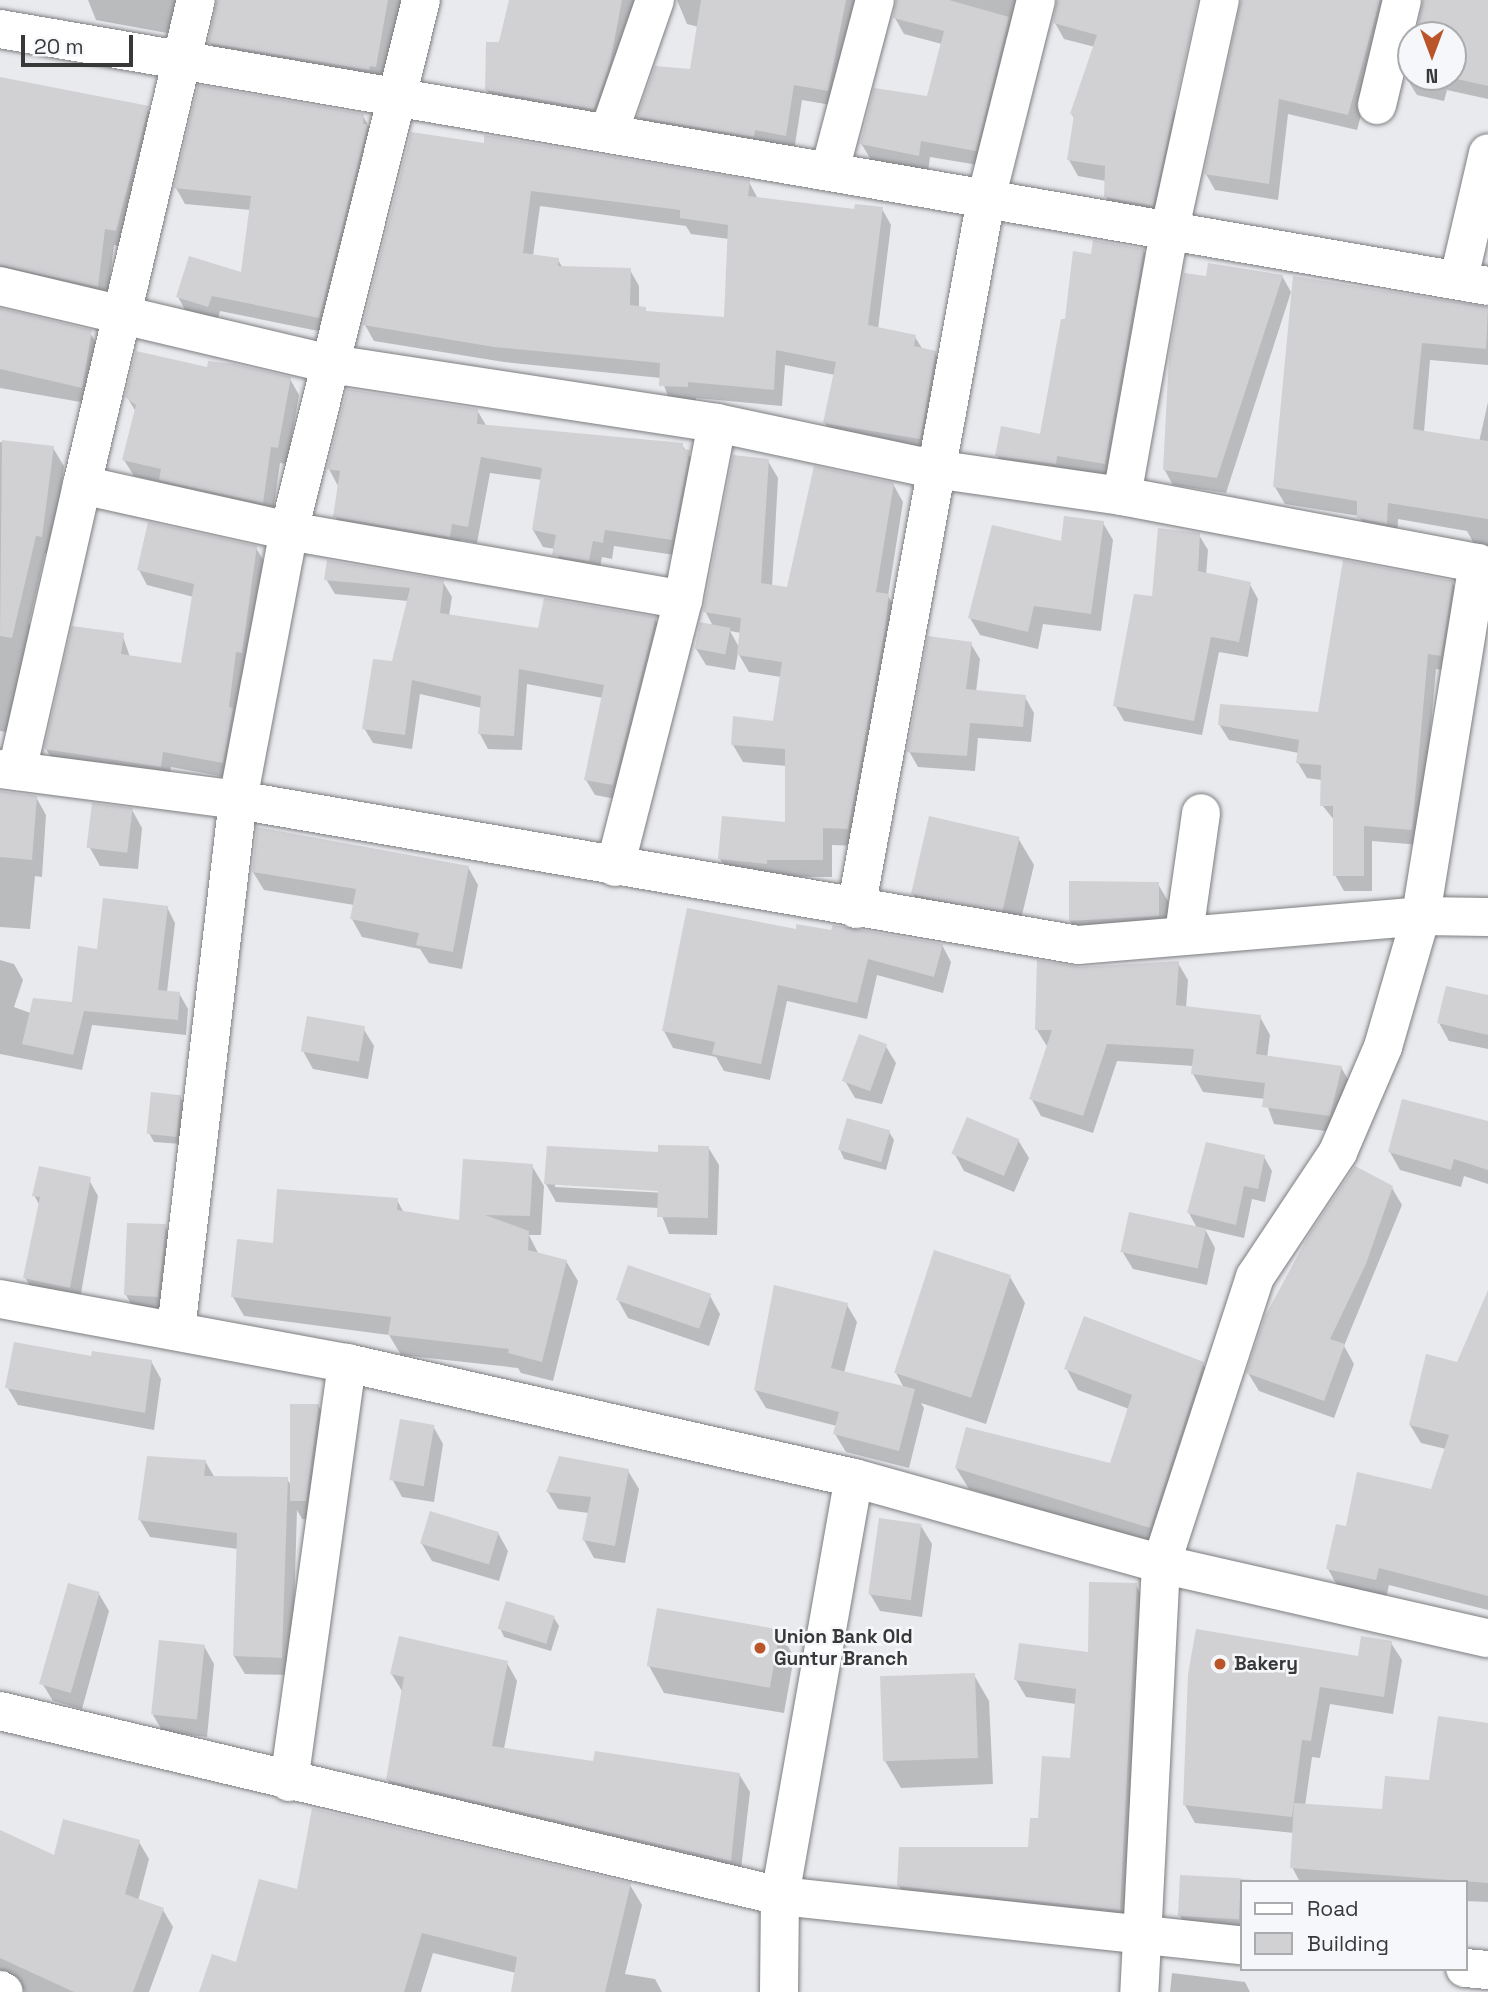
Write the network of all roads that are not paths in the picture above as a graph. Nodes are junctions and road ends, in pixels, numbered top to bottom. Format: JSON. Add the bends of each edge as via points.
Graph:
{"nodes":[{"id":1,"x":196,"y":0,"type":"edge"},
{"id":2,"x":421,"y":0,"type":"edge"},
{"id":3,"x":655,"y":0,"type":"edge"},
{"id":4,"x":875,"y":0,"type":"edge"},
{"id":5,"x":1036,"y":0,"type":"edge"},
{"id":6,"x":1220,"y":0,"type":"edge"},
{"id":7,"x":1402,"y":0,"type":"edge"},
{"id":8,"x":0,"y":29,"type":"edge"},
{"id":9,"x":183,"y":58,"type":"junction"},
{"id":10,"x":399,"y":101,"type":"junction"},
{"id":11,"x":1377,"y":105,"type":"dead end"},
{"id":12,"x":609,"y":132,"type":"junction"},
{"id":13,"x":1488,"y":153,"type":"edge"},
{"id":14,"x":830,"y":170,"type":"junction"},
{"id":15,"x":986,"y":199,"type":"junction"},
{"id":16,"x":1169,"y":233,"type":"junction"},
{"id":17,"x":1473,"y":282,"type":"edge"},
{"id":18,"x":0,"y":286,"type":"edge"},
{"id":19,"x":121,"y":315,"type":"junction"},
{"id":20,"x":331,"y":364,"type":"junction"},
{"id":21,"x":717,"y":423,"type":"junction"},
{"id":22,"x":934,"y":468,"type":"junction"},
{"id":23,"x":82,"y":485,"type":"junction"},
{"id":24,"x":1122,"y":496,"type":"junction"},
{"id":25,"x":289,"y":531,"type":"junction"},
{"id":26,"x":683,"y":600,"type":"junction"},
{"id":27,"x":9,"y":770,"type":"edge"},
{"id":28,"x":238,"y":800,"type":"junction"},
{"id":29,"x":1201,"y":813,"type":"dead end"},
{"id":30,"x":615,"y":867,"type":"junction"},
{"id":31,"x":856,"y":909,"type":"junction"},
{"id":32,"x":1421,"y":916,"type":"junction"},
{"id":33,"x":1488,"y":917,"type":"edge"},
{"id":34,"x":1184,"y":933,"type":"junction"},
{"id":35,"x":0,"y":1299,"type":"edge"},
{"id":36,"x":176,"y":1330,"type":"junction"},
{"id":37,"x":347,"y":1363,"type":"junction"},
{"id":38,"x":854,"y":1478,"type":"junction"},
{"id":39,"x":1161,"y":1564,"type":"junction"},
{"id":40,"x":1488,"y":1638,"type":"edge"},
{"id":41,"x":0,"y":1711,"type":"edge"},
{"id":42,"x":289,"y":1782,"type":"junction"},
{"id":43,"x":780,"y":1896,"type":"junction"},
{"id":44,"x":1141,"y":1935,"type":"junction"},
{"id":45,"x":1240,"y":1945,"type":"edge"},
{"id":46,"x":1467,"y":1968,"type":"edge"},
{"id":47,"x":1488,"y":1970,"type":"edge"},
{"id":48,"x":779,"y":1992,"type":"edge"},
{"id":49,"x":1139,"y":1992,"type":"edge"}],
"edges":[{"from":1,"to":9,"type":"street"},
{"from":2,"to":10,"type":"street"},
{"from":3,"to":12,"type":"street"},
{"from":4,"to":14,"type":"street"},
{"from":5,"to":15,"type":"street"},
{"from":6,"to":16,"type":"street"},
{"from":7,"to":11,"type":"street"},
{"from":8,"to":9,"type":"street"},
{"from":9,"to":10,"type":"street"},
{"from":9,"to":19,"type":"street"},
{"from":10,"to":12,"type":"street"},
{"from":10,"to":20,"type":"street"},
{"from":12,"to":14,"type":"street"},
{"from":13,"to":17,"type":"street"},
{"from":14,"to":15,"type":"street"},
{"from":15,"to":16,"type":"street"},
{"from":15,"to":22,"type":"street"},
{"from":16,"to":17,"type":"street"},
{"from":16,"to":24,"type":"street"},
{"from":18,"to":19,"type":"street"},
{"from":19,"to":20,"type":"street"},
{"from":19,"to":23,"type":"street"},
{"from":20,"to":21,"type":"street"},
{"from":20,"to":25,"type":"street"},
{"from":21,"to":22,"type":"street"},
{"from":21,"to":26,"type":"street"},
{"from":22,"to":24,"type":"street"},
{"from":22,"to":31,"type":"street"},
{"from":23,"to":25,"type":"street"},
{"from":23,"to":27,"type":"street"},
{"from":24,"to":32,"type":"street","via":[[1478,563]]},
{"from":25,"to":26,"type":"street"},
{"from":25,"to":28,"type":"street"},
{"from":26,"to":30,"type":"street"},
{"from":27,"to":28,"type":"street"},
{"from":28,"to":30,"type":"street"},
{"from":28,"to":36,"type":"street"},
{"from":29,"to":34,"type":"street"},
{"from":30,"to":31,"type":"street"},
{"from":31,"to":34,"type":"street","via":[[1078,945]]},
{"from":32,"to":33,"type":"street"},
{"from":32,"to":34,"type":"street"},
{"from":32,"to":39,"type":"street","via":[[1383,1047],[1338,1152],[1255,1277]]},
{"from":35,"to":36,"type":"street"},
{"from":36,"to":37,"type":"street"},
{"from":37,"to":38,"type":"street"},
{"from":37,"to":42,"type":"street"},
{"from":38,"to":39,"type":"street"},
{"from":38,"to":43,"type":"street"},
{"from":39,"to":40,"type":"street"},
{"from":39,"to":44,"type":"street"},
{"from":41,"to":42,"type":"street"},
{"from":42,"to":43,"type":"street"},
{"from":43,"to":44,"type":"street"},
{"from":43,"to":48,"type":"street"},
{"from":44,"to":45,"type":"street"},
{"from":44,"to":49,"type":"street"},
{"from":46,"to":47,"type":"street"}]}
